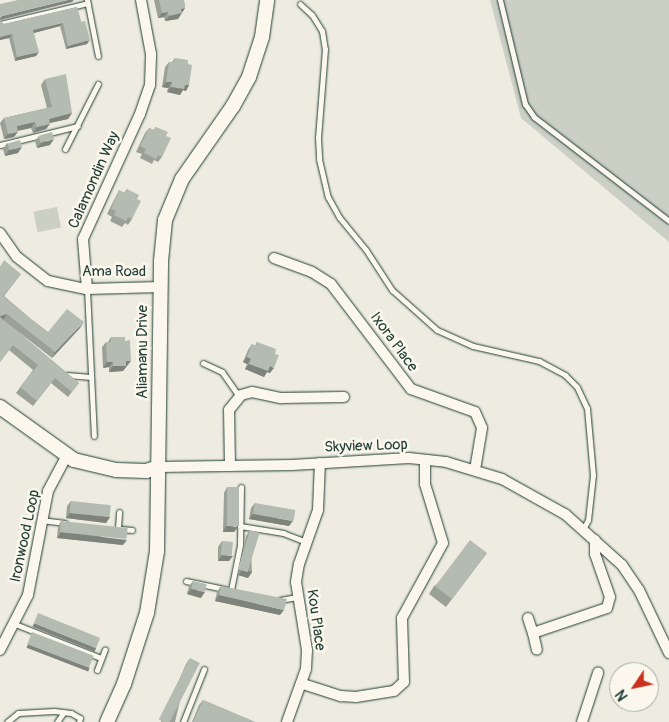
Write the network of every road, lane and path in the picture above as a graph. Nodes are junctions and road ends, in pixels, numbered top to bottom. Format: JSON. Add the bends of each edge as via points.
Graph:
{"nodes":[{"id":1,"x":142,"y":0,"type":"edge"},
{"id":2,"x":267,"y":0,"type":"edge"},
{"id":3,"x":500,"y":0,"type":"edge"},
{"id":4,"x":87,"y":1,"type":"edge"},
{"id":5,"x":300,"y":4,"type":"dead end"},
{"id":6,"x":0,"y":24,"type":"edge"},
{"id":7,"x":98,"y":56,"type":"dead end"},
{"id":8,"x":98,"y":84,"type":"dead end"},
{"id":9,"x":78,"y":126,"type":"junction"},
{"id":10,"x":0,"y":145,"type":"edge"},
{"id":11,"x":66,"y":149,"type":"dead end"},
{"id":12,"x":669,"y":221,"type":"edge"},
{"id":13,"x":0,"y":233,"type":"edge"},
{"id":14,"x":274,"y":258,"type":"dead end"},
{"id":15,"x":160,"y":287,"type":"junction"},
{"id":16,"x":86,"y":289,"type":"junction"},
{"id":17,"x":203,"y":363,"type":"dead end"},
{"id":18,"x":62,"y":372,"type":"edge"},
{"id":19,"x":91,"y":377,"type":"junction"},
{"id":20,"x":239,"y":396,"type":"junction"},
{"id":21,"x":344,"y":397,"type":"dead end"},
{"id":22,"x":0,"y":407,"type":"edge"},
{"id":23,"x":94,"y":436,"type":"dead end"},
{"id":24,"x":67,"y":456,"type":"junction"},
{"id":25,"x":425,"y":460,"type":"junction"},
{"id":26,"x":320,"y":463,"type":"junction"},
{"id":27,"x":230,"y":466,"type":"junction"},
{"id":28,"x":159,"y":467,"type":"junction"},
{"id":29,"x":475,"y":470,"type":"junction"},
{"id":30,"x":241,"y":487,"type":"edge"},
{"id":31,"x":119,"y":512,"type":"dead end"},
{"id":32,"x":41,"y":520,"type":"junction"},
{"id":33,"x":70,"y":523,"type":"edge"},
{"id":34,"x":240,"y":526,"type":"junction"},
{"id":35,"x":108,"y":527,"type":"edge"},
{"id":36,"x":118,"y":528,"type":"junction"},
{"id":37,"x":583,"y":529,"type":"junction"},
{"id":38,"x":132,"y":530,"type":"dead end"},
{"id":39,"x":595,"y":540,"type":"junction"},
{"id":40,"x":307,"y":542,"type":"junction"},
{"id":41,"x":186,"y":580,"type":"dead end"},
{"id":42,"x":231,"y":590,"type":"junction"},
{"id":43,"x":240,"y":592,"type":"edge"},
{"id":44,"x":297,"y":597,"type":"junction"},
{"id":45,"x":273,"y":600,"type":"edge"},
{"id":46,"x":528,"y":618,"type":"dead end"},
{"id":47,"x":15,"y":624,"type":"junction"},
{"id":48,"x":533,"y":634,"type":"junction"},
{"id":49,"x":105,"y":648,"type":"dead end"},
{"id":50,"x":0,"y":650,"type":"edge"},
{"id":51,"x":538,"y":650,"type":"dead end"},
{"id":52,"x":669,"y":653,"type":"edge"},
{"id":53,"x":102,"y":658,"type":"junction"},
{"id":54,"x":204,"y":669,"type":"dead end"},
{"id":55,"x":97,"y":670,"type":"dead end"},
{"id":56,"x":598,"y":672,"type":"dead end"},
{"id":57,"x":303,"y":684,"type":"junction"},
{"id":58,"x":64,"y":712,"type":"junction"},
{"id":59,"x":185,"y":721,"type":"edge"},
{"id":60,"x":7,"y":722,"type":"edge"},
{"id":61,"x":57,"y":722,"type":"edge"},
{"id":62,"x":79,"y":722,"type":"edge"},
{"id":63,"x":107,"y":722,"type":"edge"},
{"id":64,"x":287,"y":722,"type":"edge"},
{"id":65,"x":582,"y":722,"type":"edge"}],
"edges":[{"from":1,"to":16,"type":"street","name":"Calamondin Way","via":[[151,54],[150,85],[83,239]]},
{"from":2,"to":15,"type":"street","name":"Aliamanu Drive","via":[[262,37],[245,84],[182,179],[168,208],[162,234]]},
{"from":3,"to":12,"type":"lane","via":[[525,104],[534,117]]},
{"from":4,"to":6,"type":"lane"},
{"from":4,"to":7,"type":"lane"},
{"from":5,"to":37,"type":"lane","via":[[312,15],[322,32],[325,49],[319,159],[328,197],[338,217],[366,250],[392,290],[437,330],[473,346],[539,361],[565,375],[577,388],[587,408],[593,476],[588,520]]},
{"from":8,"to":9,"type":"lane"},
{"from":9,"to":10,"type":"lane"},
{"from":9,"to":11,"type":"lane"},
{"from":13,"to":16,"type":"street","name":"Ama Road","via":[[17,257],[37,274],[62,285]]},
{"from":14,"to":29,"type":"street","name":"Ixora Place","via":[[312,272],[331,284],[411,389],[475,412],[482,428]]},
{"from":15,"to":16,"type":"street","name":"Ama Road"},
{"from":15,"to":28,"type":"street","name":"Aliamanu Drive"},
{"from":16,"to":19,"type":"lane","name":"Calamondin Way"},
{"from":17,"to":20,"type":"lane","via":[[222,372]]},
{"from":18,"to":19,"type":"lane","via":[[75,378]]},
{"from":19,"to":23,"type":"lane","name":"Calamondin Way"},
{"from":20,"to":21,"type":"street","via":[[252,392],[281,398]]},
{"from":20,"to":27,"type":"street","via":[[229,413]]},
{"from":22,"to":24,"type":"street"},
{"from":24,"to":28,"type":"street","via":[[82,463],[116,470],[146,471]]},
{"from":24,"to":32,"type":"street","name":"Ironwood Loop","via":[[48,491]]},
{"from":25,"to":26,"type":"street","name":"Skyview Loop","via":[[387,458]]},
{"from":25,"to":29,"type":"street","name":"Skyview Loop"},
{"from":25,"to":57,"type":"street","via":[[425,484],[443,543],[402,618],[404,682],[394,691],[356,697],[341,696]]},
{"from":26,"to":27,"type":"street","name":"Skyview Loop"},
{"from":26,"to":40,"type":"street","name":"Kou Place","via":[[318,510]]},
{"from":27,"to":28,"type":"street","name":"Skyview Loop"},
{"from":28,"to":63,"type":"street","name":"Aliamanu Drive","via":[[157,551],[147,613],[124,684]]},
{"from":29,"to":37,"type":"street","name":"Skyview Loop","via":[[529,491]]},
{"from":30,"to":34,"type":"lane"},
{"from":31,"to":36,"type":"lane"},
{"from":32,"to":33,"type":"lane"},
{"from":32,"to":47,"type":"street","name":"Ironwood Loop","via":[[34,575]]},
{"from":34,"to":40,"type":"lane","via":[[289,534]]},
{"from":34,"to":42,"type":"lane"},
{"from":35,"to":36,"type":"lane"},
{"from":36,"to":38,"type":"lane"},
{"from":37,"to":39,"type":"street","name":"Skyview Loop"},
{"from":39,"to":48,"type":"street","via":[[595,554],[610,597],[608,606],[602,611]]},
{"from":39,"to":52,"type":"street","name":"Skyview Loop","via":[[622,565],[639,590]]},
{"from":40,"to":44,"type":"street","name":"Kou Place","via":[[297,572]]},
{"from":41,"to":42,"type":"lane"},
{"from":42,"to":43,"type":"lane"},
{"from":44,"to":45,"type":"lane"},
{"from":44,"to":57,"type":"street","name":"Kou Place","via":[[307,650]]},
{"from":46,"to":48,"type":"street"},
{"from":47,"to":50,"type":"street","name":"Ironwood Loop"},
{"from":47,"to":53,"type":"lane"},
{"from":48,"to":51,"type":"street"},
{"from":49,"to":53,"type":"lane"},
{"from":53,"to":55,"type":"lane"},
{"from":54,"to":59,"type":"lane"},
{"from":56,"to":65,"type":"street"},
{"from":57,"to":64,"type":"street","name":"Kou Place"},
{"from":58,"to":60,"type":"lane","via":[[18,713]]},
{"from":58,"to":61,"type":"lane"},
{"from":58,"to":62,"type":"lane","via":[[76,715]]}]}
